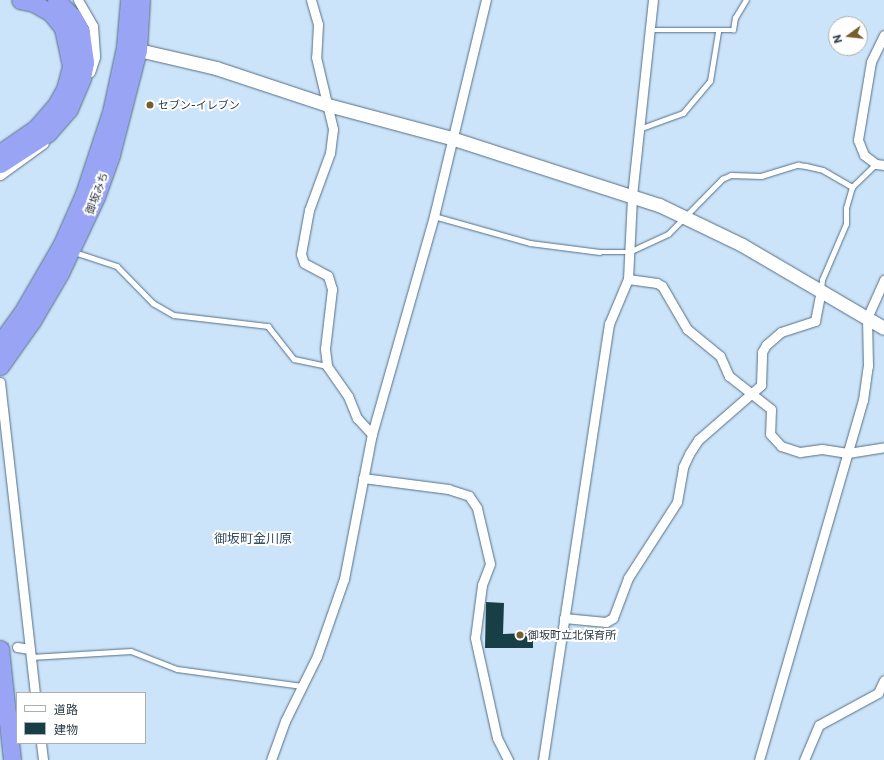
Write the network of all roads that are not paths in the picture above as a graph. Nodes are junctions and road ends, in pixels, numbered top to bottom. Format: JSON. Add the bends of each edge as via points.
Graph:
{"nodes":[{"id":1,"x":20,"y":0,"type":"edge"},
{"id":2,"x":56,"y":0,"type":"edge"},
{"id":3,"x":78,"y":0,"type":"edge"},
{"id":4,"x":129,"y":0,"type":"edge"},
{"id":5,"x":141,"y":0,"type":"edge"},
{"id":6,"x":311,"y":0,"type":"edge"},
{"id":7,"x":486,"y":0,"type":"edge"},
{"id":8,"x":653,"y":0,"type":"edge"},
{"id":9,"x":746,"y":0,"type":"edge"},
{"id":10,"x":650,"y":30,"type":"junction"},
{"id":11,"x":718,"y":32,"type":"junction"},
{"id":12,"x":884,"y":35,"type":"edge"},
{"id":13,"x":132,"y":48,"type":"junction"},
{"id":14,"x":328,"y":105,"type":"junction"},
{"id":15,"x":639,"y":129,"type":"junction"},
{"id":16,"x":451,"y":138,"type":"junction"},
{"id":17,"x":0,"y":153,"type":"edge"},
{"id":18,"x":0,"y":164,"type":"edge"},
{"id":19,"x":880,"y":164,"type":"edge"},
{"id":20,"x":0,"y":175,"type":"edge"},
{"id":21,"x":852,"y":187,"type":"junction"},
{"id":22,"x":632,"y":196,"type":"junction"},
{"id":23,"x":434,"y":216,"type":"junction"},
{"id":24,"x":687,"y":217,"type":"junction"},
{"id":25,"x":71,"y":251,"type":"junction"},
{"id":26,"x":628,"y":252,"type":"junction"},
{"id":27,"x":628,"y":279,"type":"junction"},
{"id":28,"x":884,"y":280,"type":"edge"},
{"id":29,"x":821,"y":290,"type":"junction"},
{"id":30,"x":867,"y":318,"type":"junction"},
{"id":31,"x":884,"y":328,"type":"edge"},
{"id":32,"x":0,"y":343,"type":"edge"},
{"id":33,"x":0,"y":366,"type":"edge"},
{"id":34,"x":327,"y":366,"type":"junction"},
{"id":35,"x":0,"y":382,"type":"edge"},
{"id":36,"x":752,"y":394,"type":"junction"},
{"id":37,"x":372,"y":434,"type":"junction"},
{"id":38,"x":884,"y":447,"type":"edge"},
{"id":39,"x":848,"y":453,"type":"junction"},
{"id":40,"x":363,"y":478,"type":"junction"},
{"id":41,"x":564,"y":618,"type":"junction"},
{"id":42,"x":17,"y":647,"type":"tunnel mouth"},
{"id":43,"x":0,"y":649,"type":"edge"},
{"id":44,"x":30,"y":653,"type":"junction"},
{"id":45,"x":884,"y":680,"type":"edge"},
{"id":46,"x":302,"y":686,"type":"junction"},
{"id":47,"x":35,"y":692,"type":"edge"},
{"id":48,"x":41,"y":744,"type":"edge"},
{"id":49,"x":12,"y":760,"type":"edge"},
{"id":50,"x":43,"y":760,"type":"edge"},
{"id":51,"x":271,"y":760,"type":"edge"},
{"id":52,"x":508,"y":760,"type":"edge"},
{"id":53,"x":543,"y":760,"type":"edge"},
{"id":54,"x":759,"y":760,"type":"edge"},
{"id":55,"x":804,"y":760,"type":"edge"}],
"edges":[{"from":1,"to":17,"type":"highway","via":[[34,3],[50,13],[63,28],[71,66],[65,90],[56,105],[36,128]]},
{"from":2,"to":18,"type":"highway","via":[[73,17],[81,32],[85,62],[82,78],[69,109],[48,133]]},
{"from":3,"to":20,"type":"street","via":[[93,26],[95,57],[82,97],[61,128],[33,154]]},
{"from":4,"to":13,"type":"highway","name":"御坂みち"},
{"from":5,"to":13,"type":"highway","name":"御坂みち"},
{"from":6,"to":14,"type":"street","via":[[318,24],[316,57]]},
{"from":7,"to":16,"type":"street"},
{"from":8,"to":10,"type":"street"},
{"from":9,"to":11,"type":"lane","via":[[735,18],[734,30]]},
{"from":10,"to":11,"type":"lane"},
{"from":10,"to":15,"type":"street"},
{"from":11,"to":15,"type":"lane","via":[[710,81],[683,113]]},
{"from":12,"to":19,"type":"street","via":[[870,62],[858,140],[864,155]]},
{"from":13,"to":14,"type":"street","via":[[216,68]]},
{"from":13,"to":25,"type":"highway","name":"御坂みち","via":[[111,155],[96,197]]},
{"from":13,"to":32,"type":"highway","name":"御坂みち","via":[[100,152],[62,244],[22,313]]},
{"from":14,"to":16,"type":"street"},
{"from":14,"to":34,"type":"street","via":[[333,129],[330,152],[309,210],[301,254],[304,263],[328,276],[332,289],[326,349]]},
{"from":15,"to":22,"type":"street"},
{"from":16,"to":22,"type":"street"},
{"from":16,"to":23,"type":"street"},
{"from":19,"to":21,"type":"lane"},
{"from":21,"to":24,"type":"lane","via":[[823,170],[798,165],[761,176],[731,175],[722,179]]},
{"from":21,"to":29,"type":"lane","via":[[846,208],[846,224],[822,280]]},
{"from":22,"to":24,"type":"street"},
{"from":22,"to":26,"type":"street"},
{"from":23,"to":26,"type":"lane","via":[[530,243],[599,252]]},
{"from":23,"to":37,"type":"street"},
{"from":24,"to":26,"type":"lane","via":[[668,234]]},
{"from":24,"to":29,"type":"street"},
{"from":25,"to":33,"type":"highway","name":"御坂みち","via":[[32,321]]},
{"from":25,"to":34,"type":"lane","via":[[117,266],[153,302],[174,315],[268,326],[294,359]]},
{"from":26,"to":27,"type":"street"},
{"from":27,"to":36,"type":"street","via":[[662,286],[687,328],[720,356],[729,376]]},
{"from":27,"to":41,"type":"street","via":[[608,324]]},
{"from":28,"to":30,"type":"street"},
{"from":29,"to":30,"type":"street"},
{"from":29,"to":36,"type":"street","via":[[815,321],[781,332],[766,345],[762,352],[761,385]]},
{"from":30,"to":31,"type":"street"},
{"from":30,"to":39,"type":"street","via":[[866,380]]},
{"from":34,"to":37,"type":"street","via":[[348,396],[357,418]]},
{"from":35,"to":44,"type":"street"},
{"from":36,"to":39,"type":"street","via":[[771,410],[770,434],[781,446],[800,452],[822,449]]},
{"from":36,"to":41,"type":"street","via":[[698,440],[689,454],[683,467],[677,502],[628,578],[613,618],[606,622]]},
{"from":37,"to":40,"type":"street"},
{"from":38,"to":39,"type":"street"},
{"from":39,"to":54,"type":"street"},
{"from":40,"to":46,"type":"street","via":[[344,578],[317,656]]},
{"from":40,"to":52,"type":"street","via":[[448,489],[469,496],[477,508],[490,564],[482,585],[475,638],[497,738]]},
{"from":41,"to":53,"type":"street"},
{"from":42,"to":44,"type":"street"},
{"from":43,"to":49,"type":"highway"},
{"from":44,"to":46,"type":"lane","via":[[131,651],[177,669]]},
{"from":44,"to":47,"type":"street"},
{"from":45,"to":55,"type":"street","via":[[878,693],[820,725]]},
{"from":46,"to":51,"type":"street","via":[[285,721]]},
{"from":48,"to":50,"type":"street"}]}
